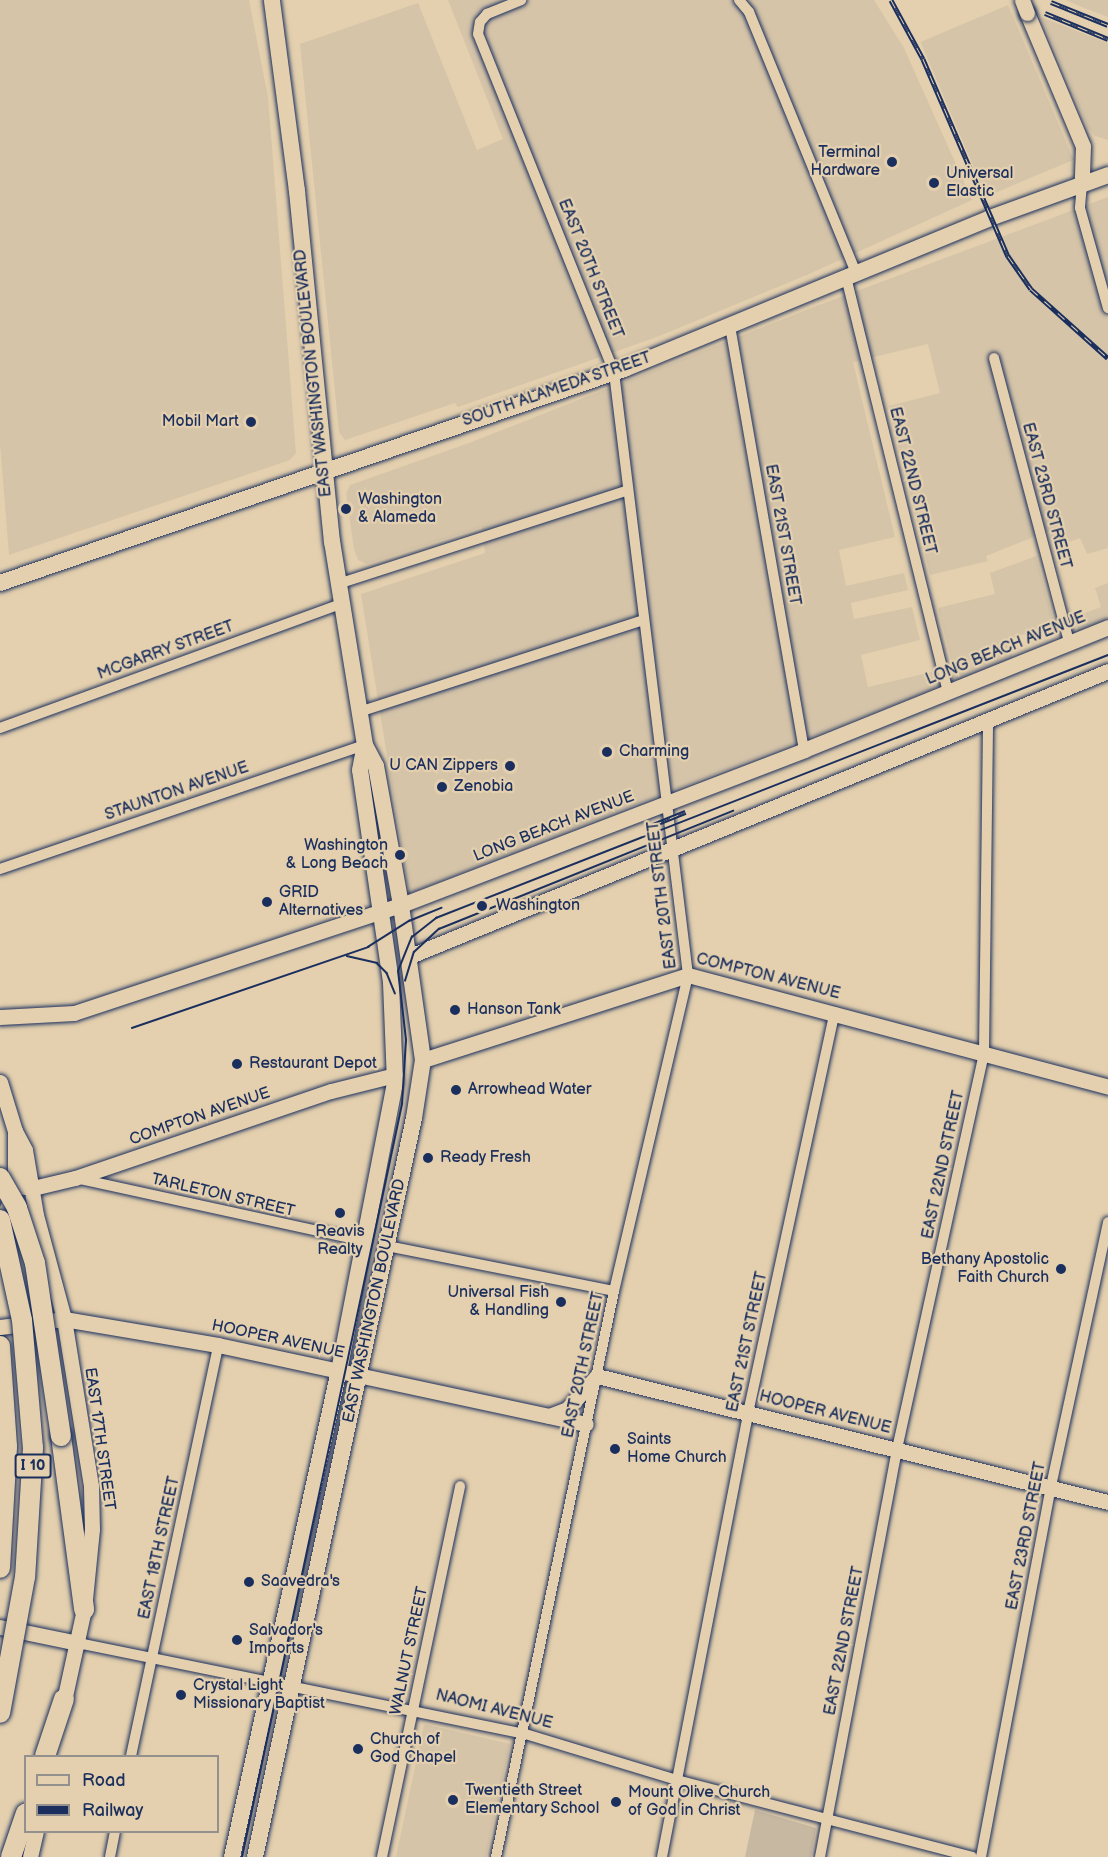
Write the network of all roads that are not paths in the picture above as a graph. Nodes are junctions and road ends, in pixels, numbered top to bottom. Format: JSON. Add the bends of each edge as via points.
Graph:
{"nodes":[{"id":1,"x":272,"y":0,"type":"edge"},
{"id":2,"x":521,"y":0,"type":"edge"},
{"id":3,"x":739,"y":0,"type":"edge"},
{"id":4,"x":1025,"y":6,"type":"edge"},
{"id":5,"x":1107,"y":174,"type":"edge"},
{"id":6,"x":1082,"y":184,"type":"junction"},
{"id":7,"x":851,"y":275,"type":"junction"},
{"id":8,"x":1108,"y":308,"type":"edge"},
{"id":9,"x":730,"y":326,"type":"junction"},
{"id":10,"x":994,"y":358,"type":"dead end"},
{"id":11,"x":614,"y":372,"type":"junction"},
{"id":12,"x":322,"y":471,"type":"junction"},
{"id":13,"x":626,"y":491,"type":"junction"},
{"id":14,"x":0,"y":583,"type":"edge"},
{"id":15,"x":338,"y":584,"type":"junction"},
{"id":16,"x":341,"y":604,"type":"junction"},
{"id":17,"x":643,"y":620,"type":"junction"},
{"id":18,"x":1108,"y":627,"type":"edge"},
{"id":19,"x":1069,"y":642,"type":"junction"},
{"id":20,"x":1108,"y":671,"type":"edge"},
{"id":21,"x":948,"y":692,"type":"junction"},
{"id":22,"x":358,"y":712,"type":"junction"},
{"id":23,"x":988,"y":720,"type":"junction"},
{"id":24,"x":0,"y":728,"type":"edge"},
{"id":25,"x":365,"y":745,"type":"junction"},
{"id":26,"x":804,"y":750,"type":"junction"},
{"id":27,"x":667,"y":803,"type":"junction"},
{"id":28,"x":673,"y":847,"type":"junction"},
{"id":29,"x":0,"y":868,"type":"edge"},
{"id":30,"x":401,"y":905,"type":"junction"},
{"id":31,"x":381,"y":910,"type":"junction"},
{"id":32,"x":384,"y":933,"type":"junction"},
{"id":33,"x":416,"y":953,"type":"junction"},
{"id":34,"x":688,"y":975,"type":"junction"},
{"id":35,"x":835,"y":1012,"type":"junction"},
{"id":36,"x":0,"y":1017,"type":"edge"},
{"id":37,"x":984,"y":1053,"type":"junction"},
{"id":38,"x":423,"y":1060,"type":"junction"},
{"id":39,"x":395,"y":1075,"type":"junction"},
{"id":40,"x":0,"y":1082,"type":"edge"},
{"id":41,"x":1108,"y":1087,"type":"edge"},
{"id":42,"x":15,"y":1131,"type":"junction"},
{"id":43,"x":75,"y":1178,"type":"junction"},
{"id":44,"x":8,"y":1182,"type":"edge"},
{"id":45,"x":33,"y":1188,"type":"junction"},
{"id":46,"x":0,"y":1220,"type":"edge"},
{"id":47,"x":1108,"y":1221,"type":"edge"},
{"id":48,"x":0,"y":1228,"type":"edge"},
{"id":49,"x":365,"y":1241,"type":"junction"},
{"id":50,"x":387,"y":1246,"type":"junction"},
{"id":51,"x":614,"y":1291,"type":"junction"},
{"id":52,"x":64,"y":1319,"type":"junction"},
{"id":53,"x":0,"y":1328,"type":"edge"},
{"id":54,"x":218,"y":1345,"type":"junction"},
{"id":55,"x":0,"y":1346,"type":"edge"},
{"id":56,"x":339,"y":1371,"type":"junction"},
{"id":57,"x":358,"y":1375,"type":"junction"},
{"id":58,"x":597,"y":1376,"type":"junction"},
{"id":59,"x":748,"y":1413,"type":"junction"},
{"id":60,"x":548,"y":1416,"type":"junction"},
{"id":61,"x":586,"y":1424,"type":"junction"},
{"id":62,"x":897,"y":1449,"type":"junction"},
{"id":63,"x":460,"y":1486,"type":"dead end"},
{"id":64,"x":1051,"y":1486,"type":"junction"},
{"id":65,"x":1108,"y":1502,"type":"edge"},
{"id":66,"x":0,"y":1568,"type":"edge"},
{"id":67,"x":84,"y":1609,"type":"junction"},
{"id":68,"x":0,"y":1627,"type":"edge"},
{"id":69,"x":78,"y":1643,"type":"junction"},
{"id":70,"x":152,"y":1658,"type":"junction"},
{"id":71,"x":270,"y":1681,"type":"junction"},
{"id":72,"x":291,"y":1685,"type":"junction"},
{"id":73,"x":64,"y":1699,"type":"junction"},
{"id":74,"x":413,"y":1709,"type":"junction"},
{"id":75,"x":0,"y":1713,"type":"edge"},
{"id":76,"x":522,"y":1733,"type":"junction"},
{"id":77,"x":45,"y":1755,"type":"edge"},
{"id":78,"x":52,"y":1755,"type":"edge"},
{"id":79,"x":131,"y":1755,"type":"edge"},
{"id":80,"x":677,"y":1780,"type":"junction"},
{"id":81,"x":828,"y":1817,"type":"junction"},
{"id":82,"x":24,"y":1818,"type":"edge"},
{"id":83,"x":36,"y":1833,"type":"edge"},
{"id":84,"x":115,"y":1833,"type":"edge"},
{"id":85,"x":10,"y":1857,"type":"edge"},
{"id":86,"x":30,"y":1857,"type":"edge"},
{"id":87,"x":110,"y":1857,"type":"edge"},
{"id":88,"x":232,"y":1857,"type":"edge"},
{"id":89,"x":255,"y":1857,"type":"edge"},
{"id":90,"x":382,"y":1857,"type":"edge"},
{"id":91,"x":496,"y":1857,"type":"edge"},
{"id":92,"x":662,"y":1857,"type":"edge"},
{"id":93,"x":820,"y":1857,"type":"edge"},
{"id":94,"x":972,"y":1857,"type":"edge"},
{"id":95,"x":981,"y":1857,"type":"edge"}],
"edges":[{"from":1,"to":12,"type":"main road","name":"EAST WASHINGTON BOULEVARD","via":[[297,191]]},
{"from":2,"to":11,"type":"street","name":"EAST 20TH STREET","via":[[487,14],[480,22],[478,34]]},
{"from":3,"to":7,"type":"street","name":"EAST 22ND STREET","via":[[749,12]]},
{"from":4,"to":6,"type":"street","via":[[1083,146]]},
{"from":5,"to":6,"type":"main road","name":"SOUTH ALAMEDA STREET"},
{"from":6,"to":7,"type":"main road","name":"SOUTH ALAMEDA STREET"},
{"from":6,"to":8,"type":"street","via":[[1080,208]]},
{"from":7,"to":9,"type":"main road","name":"SOUTH ALAMEDA STREET"},
{"from":7,"to":21,"type":"street","name":"EAST 22ND STREET"},
{"from":9,"to":11,"type":"main road","name":"SOUTH ALAMEDA STREET"},
{"from":9,"to":26,"type":"street","name":"EAST 21ST STREET"},
{"from":10,"to":19,"type":"street","name":"EAST 23RD STREET"},
{"from":11,"to":12,"type":"main road","name":"SOUTH ALAMEDA STREET"},
{"from":11,"to":13,"type":"street","name":"EAST 20TH STREET"},
{"from":12,"to":14,"type":"main road","name":"SOUTH ALAMEDA STREET"},
{"from":12,"to":15,"type":"main road","name":"EAST WASHINGTON BOULEVARD"},
{"from":13,"to":15,"type":"street"},
{"from":13,"to":17,"type":"street","name":"EAST 20TH STREET"},
{"from":15,"to":16,"type":"main road","name":"EAST WASHINGTON BOULEVARD"},
{"from":16,"to":22,"type":"main road","name":"EAST WASHINGTON BOULEVARD"},
{"from":16,"to":24,"type":"street","name":"MCGARRY STREET"},
{"from":17,"to":22,"type":"street"},
{"from":17,"to":27,"type":"street","name":"EAST 20TH STREET"},
{"from":18,"to":19,"type":"street","name":"LONG BEACH AVENUE"},
{"from":19,"to":21,"type":"street","name":"LONG BEACH AVENUE"},
{"from":20,"to":23,"type":"street"},
{"from":21,"to":26,"type":"street","name":"LONG BEACH AVENUE"},
{"from":22,"to":25,"type":"main road","name":"EAST WASHINGTON BOULEVARD"},
{"from":23,"to":28,"type":"street"},
{"from":23,"to":37,"type":"street","name":"EAST 22ND STREET"},
{"from":25,"to":29,"type":"street","name":"STAUNTON AVENUE"},
{"from":25,"to":30,"type":"main road","name":"EAST WASHINGTON BOULEVARD","via":[[376,766]]},
{"from":25,"to":31,"type":"main road","name":"EAST WASHINGTON BOULEVARD","via":[[360,770]]},
{"from":26,"to":27,"type":"street","name":"LONG BEACH AVENUE"},
{"from":27,"to":28,"type":"street","name":"EAST 20TH STREET"},
{"from":27,"to":30,"type":"street","name":"LONG BEACH AVENUE"},
{"from":28,"to":33,"type":"street"},
{"from":28,"to":34,"type":"street","name":"EAST 20TH STREET"},
{"from":30,"to":31,"type":"street","name":"LONG BEACH AVENUE"},
{"from":30,"to":33,"type":"main road","name":"EAST WASHINGTON BOULEVARD"},
{"from":31,"to":32,"type":"main road","name":"EAST WASHINGTON BOULEVARD"},
{"from":31,"to":36,"type":"street","name":"LONG BEACH AVENUE","via":[[74,1013]]},
{"from":32,"to":33,"type":"main road","via":[[395,953]]},
{"from":32,"to":39,"type":"main road","name":"EAST WASHINGTON BOULEVARD","via":[[393,1003]]},
{"from":33,"to":38,"type":"main road","name":"EAST WASHINGTON BOULEVARD"},
{"from":34,"to":35,"type":"street","name":"COMPTON AVENUE"},
{"from":34,"to":38,"type":"street","name":"COMPTON AVENUE"},
{"from":34,"to":51,"type":"street","name":"EAST 20TH STREET"},
{"from":35,"to":37,"type":"street","name":"COMPTON AVENUE"},
{"from":35,"to":59,"type":"street","name":"EAST 21ST STREET"},
{"from":37,"to":41,"type":"street","name":"COMPTON AVENUE"},
{"from":37,"to":62,"type":"street","name":"EAST 22ND STREET"},
{"from":38,"to":50,"type":"main road","name":"EAST WASHINGTON BOULEVARD"},
{"from":39,"to":43,"type":"street","name":"COMPTON AVENUE","via":[[331,1091]]},
{"from":39,"to":49,"type":"main road","name":"EAST WASHINGTON BOULEVARD"},
{"from":40,"to":42,"type":"street"},
{"from":42,"to":44,"type":"street"},
{"from":42,"to":45,"type":"street","name":"EAST 17TH STREET","via":[[25,1150]]},
{"from":43,"to":45,"type":"street","name":"COMPTON AVENUE"},
{"from":43,"to":49,"type":"street","name":"TARLETON STREET"},
{"from":44,"to":45,"type":"street","name":"COMPTON AVENUE"},
{"from":44,"to":48,"type":"street"},
{"from":44,"to":67,"type":"highway","bridge":true,"via":[[35,1263]]},
{"from":45,"to":52,"type":"street","name":"EAST 17TH STREET","via":[[36,1215]]},
{"from":46,"to":75,"type":"highway","number":"I 10","bridge":true,"via":[[22,1320],[33,1448],[25,1578]]},
{"from":47,"to":64,"type":"street","name":"EAST 23RD STREET"},
{"from":49,"to":56,"type":"main road","name":"EAST WASHINGTON BOULEVARD"},
{"from":50,"to":51,"type":"street"},
{"from":50,"to":57,"type":"main road","name":"EAST WASHINGTON BOULEVARD"},
{"from":51,"to":58,"type":"street","name":"EAST 20TH STREET"},
{"from":52,"to":53,"type":"street","name":"HOOPER AVENUE"},
{"from":52,"to":54,"type":"street","name":"HOOPER AVENUE"},
{"from":52,"to":67,"type":"street","name":"EAST 17TH STREET","via":[[91,1486],[92,1529]]},
{"from":54,"to":56,"type":"street","name":"HOOPER AVENUE"},
{"from":54,"to":70,"type":"street","name":"EAST 18TH STREET"},
{"from":55,"to":66,"type":"highway","number":"I 10","via":[[7,1447]]},
{"from":56,"to":57,"type":"street","name":"HOOPER AVENUE"},
{"from":56,"to":71,"type":"main road","name":"EAST WASHINGTON BOULEVARD"},
{"from":57,"to":60,"type":"street","name":"HOOPER AVENUE"},
{"from":57,"to":72,"type":"main road","name":"EAST WASHINGTON BOULEVARD"},
{"from":58,"to":59,"type":"street","name":"HOOPER AVENUE"},
{"from":58,"to":60,"type":"street","via":[[567,1409]]},
{"from":58,"to":61,"type":"street","name":"EAST 20TH STREET"},
{"from":59,"to":62,"type":"street","name":"HOOPER AVENUE"},
{"from":59,"to":80,"type":"street","name":"EAST 21ST STREET"},
{"from":60,"to":61,"type":"street","name":"HOOPER AVENUE"},
{"from":61,"to":76,"type":"street","name":"EAST 20TH STREET"},
{"from":62,"to":64,"type":"street","name":"HOOPER AVENUE"},
{"from":62,"to":81,"type":"street","name":"EAST 22ND STREET"},
{"from":63,"to":74,"type":"street","name":"WALNUT STREET"},
{"from":64,"to":65,"type":"street","name":"HOOPER AVENUE"},
{"from":64,"to":95,"type":"street","name":"EAST 23RD STREET"},
{"from":67,"to":69,"type":"street","name":"EAST 17TH STREET"},
{"from":68,"to":69,"type":"street","name":"NAOMI AVENUE"},
{"from":69,"to":70,"type":"street","name":"NAOMI AVENUE"},
{"from":69,"to":73,"type":"street","name":"EAST 17TH STREET"},
{"from":70,"to":71,"type":"street","name":"NAOMI AVENUE"},
{"from":70,"to":79,"type":"street","name":"EAST 18TH STREET"},
{"from":71,"to":72,"type":"street","name":"NAOMI AVENUE"},
{"from":71,"to":88,"type":"main road","name":"EAST WASHINGTON BOULEVARD"},
{"from":72,"to":74,"type":"street","name":"NAOMI AVENUE"},
{"from":72,"to":89,"type":"main road","name":"EAST WASHINGTON BOULEVARD"},
{"from":73,"to":77,"type":"highway"},
{"from":73,"to":78,"type":"street","name":"EAST 17TH STREET"},
{"from":74,"to":76,"type":"street","name":"NAOMI AVENUE"},
{"from":74,"to":90,"type":"street","name":"WALNUT STREET"},
{"from":76,"to":80,"type":"street","name":"NAOMI AVENUE"},
{"from":76,"to":91,"type":"street","name":"EAST 20TH STREET"},
{"from":80,"to":81,"type":"street","name":"NAOMI AVENUE"},
{"from":80,"to":92,"type":"street","name":"EAST 21ST STREET"},
{"from":81,"to":93,"type":"street","name":"EAST 22ND STREET"},
{"from":81,"to":94,"type":"street","name":"NAOMI AVENUE"},
{"from":82,"to":85,"type":"highway"},
{"from":83,"to":86,"type":"street"},
{"from":84,"to":87,"type":"street"}]}
